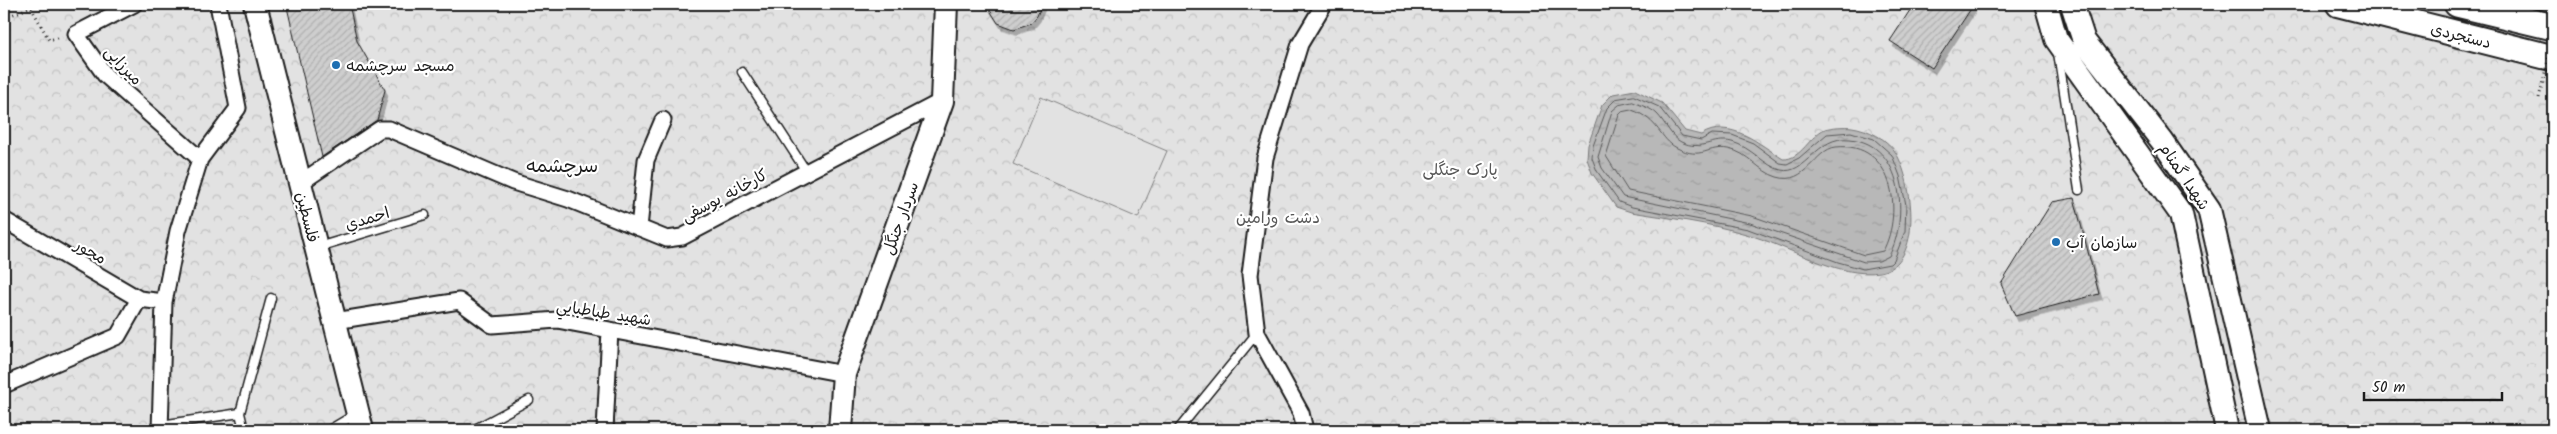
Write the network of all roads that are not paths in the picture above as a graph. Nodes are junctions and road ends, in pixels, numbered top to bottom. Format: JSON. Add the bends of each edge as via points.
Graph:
{"nodes":[{"id":1,"x":134,"y":4,"type":"edge"},
{"id":2,"x":218,"y":4,"type":"edge"},
{"id":3,"x":255,"y":4,"type":"edge"},
{"id":4,"x":946,"y":4,"type":"edge"},
{"id":5,"x":1324,"y":4,"type":"edge"},
{"id":6,"x":2046,"y":4,"type":"edge"},
{"id":7,"x":2072,"y":4,"type":"edge"},
{"id":8,"x":2339,"y":4,"type":"edge"},
{"id":9,"x":2457,"y":4,"type":"edge"},
{"id":10,"x":2553,"y":27,"type":"edge"},
{"id":11,"x":2056,"y":39,"type":"junction"},
{"id":12,"x":2553,"y":58,"type":"edge"},
{"id":13,"x":742,"y":72,"type":"dead end"},
{"id":14,"x":942,"y":101,"type":"junction"},
{"id":15,"x":663,"y":120,"type":"dead end"},
{"id":16,"x":200,"y":159,"type":"junction"},
{"id":17,"x":806,"y":171,"type":"junction"},
{"id":18,"x":300,"y":183,"type":"junction"},
{"id":19,"x":2079,"y":190,"type":"dead end"},
{"id":20,"x":425,"y":215,"type":"dead end"},
{"id":21,"x":4,"y":220,"type":"edge"},
{"id":22,"x":639,"y":228,"type":"junction"},
{"id":23,"x":316,"y":247,"type":"junction"},
{"id":24,"x":270,"y":298,"type":"dead end"},
{"id":25,"x":139,"y":299,"type":"junction"},
{"id":26,"x":164,"y":302,"type":"junction"},
{"id":27,"x":334,"y":321,"type":"junction"},
{"id":28,"x":610,"y":330,"type":"junction"},
{"id":29,"x":1257,"y":333,"type":"junction"},
{"id":30,"x":844,"y":374,"type":"junction"},
{"id":31,"x":4,"y":385,"type":"edge"},
{"id":32,"x":528,"y":400,"type":"dead end"},
{"id":33,"x":240,"y":413,"type":"junction"},
{"id":34,"x":360,"y":422,"type":"edge"},
{"id":35,"x":160,"y":428,"type":"edge"},
{"id":36,"x":244,"y":430,"type":"edge"},
{"id":37,"x":329,"y":430,"type":"edge"},
{"id":38,"x":473,"y":430,"type":"edge"},
{"id":39,"x":605,"y":430,"type":"edge"},
{"id":40,"x":840,"y":430,"type":"edge"},
{"id":41,"x":1178,"y":430,"type":"edge"},
{"id":42,"x":1305,"y":430,"type":"edge"},
{"id":43,"x":2227,"y":430,"type":"edge"},
{"id":44,"x":2260,"y":430,"type":"edge"}],
"edges":[{"from":1,"to":16,"type":"street","name":"میرزایی","via":[[76,34],[105,75]]},
{"from":2,"to":16,"type":"street","via":[[238,108]]},
{"from":3,"to":18,"type":"street","name":"فلسطین"},
{"from":4,"to":14,"type":"street","name":"سردار جنگل"},
{"from":5,"to":29,"type":"street","via":[[1300,44],[1265,158],[1250,275]]},
{"from":6,"to":11,"type":"street","name":"شهدا گمنام"},
{"from":7,"to":44,"type":"street","name":"شهدا گمنام","via":[[2084,42],[2162,141],[2209,209]]},
{"from":8,"to":12,"type":"main road","name":"دستجردی"},
{"from":9,"to":10,"type":"main road","name":"دستجردی"},
{"from":11,"to":19,"type":"lane"},
{"from":11,"to":43,"type":"street","name":"شهدا گمنام","via":[[2181,214]]},
{"from":13,"to":17,"type":"lane"},
{"from":14,"to":17,"type":"street","name":"کارخانه یوسفی"},
{"from":14,"to":30,"type":"street","name":"سردار جنگل"},
{"from":15,"to":22,"type":"street","via":[[646,160]]},
{"from":16,"to":26,"type":"street","via":[[178,232]]},
{"from":17,"to":22,"type":"street","name":"کارخانه یوسفی","via":[[682,237],[668,239]]},
{"from":18,"to":22,"type":"street","name":"کارخانه یوسفی","via":[[380,129],[389,129],[513,182],[568,199]]},
{"from":18,"to":23,"type":"street","name":"فلسطین"},
{"from":20,"to":23,"type":"lane","name":"احمدي"},
{"from":21,"to":25,"type":"street","name":"محور"},
{"from":23,"to":27,"type":"street","name":"فلسطین"},
{"from":24,"to":33,"type":"lane"},
{"from":25,"to":26,"type":"street","name":"محور"},
{"from":25,"to":31,"type":"street","via":[[118,336]]},
{"from":26,"to":35,"type":"street"},
{"from":27,"to":28,"type":"street","name":"شهيد طباطبايي","via":[[459,301],[492,325],[557,320]]},
{"from":27,"to":34,"type":"street","name":"فلسطین"},
{"from":28,"to":30,"type":"street","name":"شهيد طباطبايي"},
{"from":28,"to":39,"type":"street"},
{"from":29,"to":41,"type":"lane"},
{"from":29,"to":42,"type":"street","via":[[1302,413]]},
{"from":30,"to":40,"type":"street","name":"سردار جنگل"},
{"from":32,"to":38,"type":"lane"},
{"from":33,"to":35,"type":"lane"},
{"from":33,"to":36,"type":"lane"},
{"from":34,"to":37,"type":"lane"}]}
